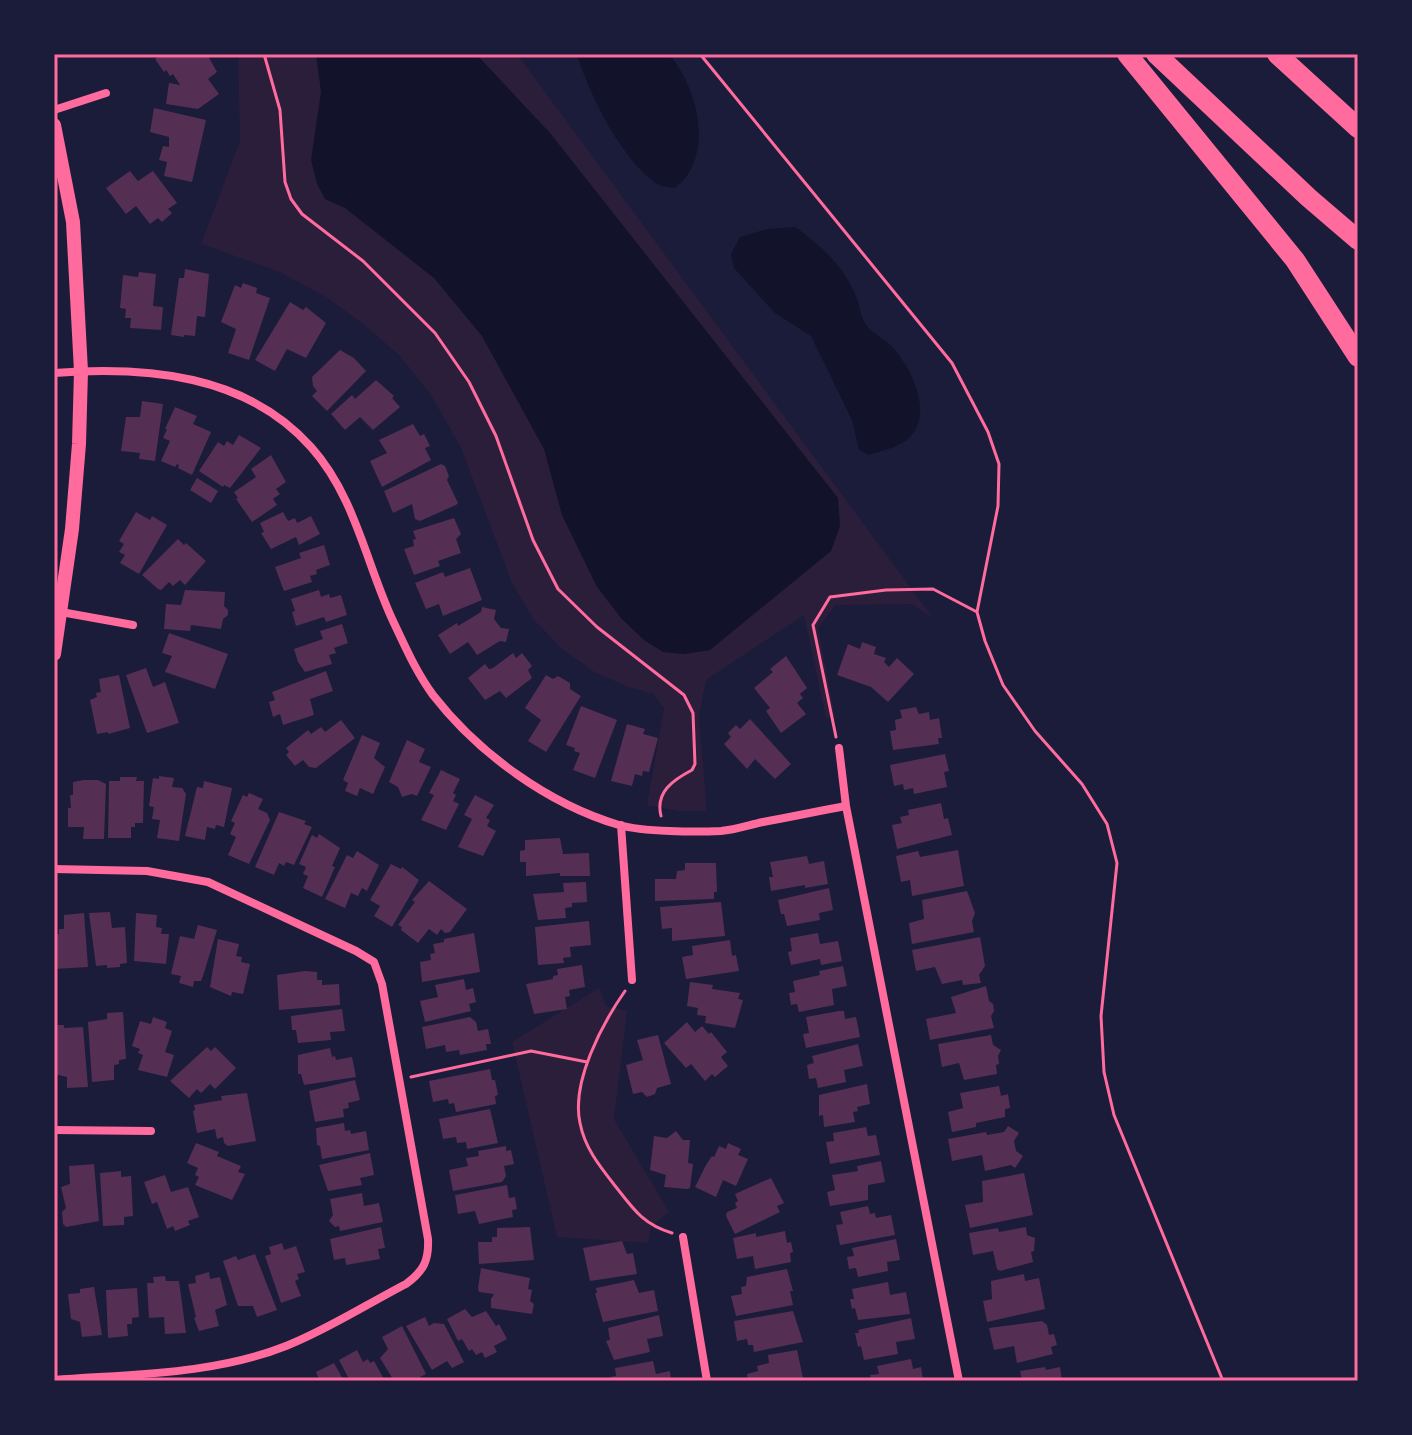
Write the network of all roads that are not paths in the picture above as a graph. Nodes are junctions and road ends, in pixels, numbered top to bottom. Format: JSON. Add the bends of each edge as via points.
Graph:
{"nodes":[{"id":1,"x":1127,"y":54,"type":"edge"},
{"id":2,"x":1156,"y":54,"type":"edge"},
{"id":3,"x":1277,"y":54,"type":"edge"},
{"id":4,"x":106,"y":93,"type":"dead end"},
{"id":5,"x":54,"y":110,"type":"edge"},
{"id":6,"x":54,"y":125,"type":"edge"},
{"id":7,"x":1358,"y":128,"type":"edge"},
{"id":8,"x":1358,"y":240,"type":"edge"},
{"id":9,"x":1358,"y":357,"type":"edge"},
{"id":10,"x":81,"y":371,"type":"junction"},
{"id":11,"x":54,"y":373,"type":"edge"},
{"id":12,"x":61,"y":612,"type":"junction"},
{"id":13,"x":133,"y":625,"type":"dead end"},
{"id":14,"x":56,"y":630,"type":"edge"},
{"id":15,"x":54,"y":654,"type":"edge"},
{"id":16,"x":839,"y":748,"type":"road end"},
{"id":17,"x":846,"y":806,"type":"junction"},
{"id":18,"x":621,"y":825,"type":"junction"},
{"id":19,"x":54,"y":869,"type":"edge"},
{"id":20,"x":632,"y":980,"type":"road end"},
{"id":21,"x":54,"y":1130,"type":"edge"},
{"id":22,"x":151,"y":1131,"type":"dead end"},
{"id":23,"x":683,"y":1237,"type":"road end"},
{"id":24,"x":54,"y":1380,"type":"edge"},
{"id":25,"x":707,"y":1381,"type":"edge"},
{"id":26,"x":959,"y":1381,"type":"edge"}],
"edges":[{"from":1,"to":9,"type":"highway","via":[[1270,226]]},
{"from":2,"to":8,"type":"highway"},
{"from":3,"to":7,"type":"highway"},
{"from":4,"to":5,"type":"street"},
{"from":6,"to":10,"type":"street","via":[[73,222]]},
{"from":10,"to":11,"type":"street"},
{"from":10,"to":12,"type":"street","via":[[75,501]]},
{"from":10,"to":18,"type":"street","via":[[194,378],[240,394],[274,414],[311,446],[335,479],[412,661],[460,726],[563,802]]},
{"from":12,"to":13,"type":"street"},
{"from":12,"to":14,"type":"street"},
{"from":14,"to":15,"type":"street"},
{"from":16,"to":17,"type":"street"},
{"from":17,"to":18,"type":"street","via":[[723,831]]},
{"from":17,"to":26,"type":"street"},
{"from":18,"to":20,"type":"street"},
{"from":19,"to":24,"type":"street","via":[[147,871],[208,882],[374,962],[428,1239],[428,1258],[420,1274],[286,1346],[189,1370]]},
{"from":21,"to":22,"type":"street"},
{"from":23,"to":25,"type":"street"}]}
